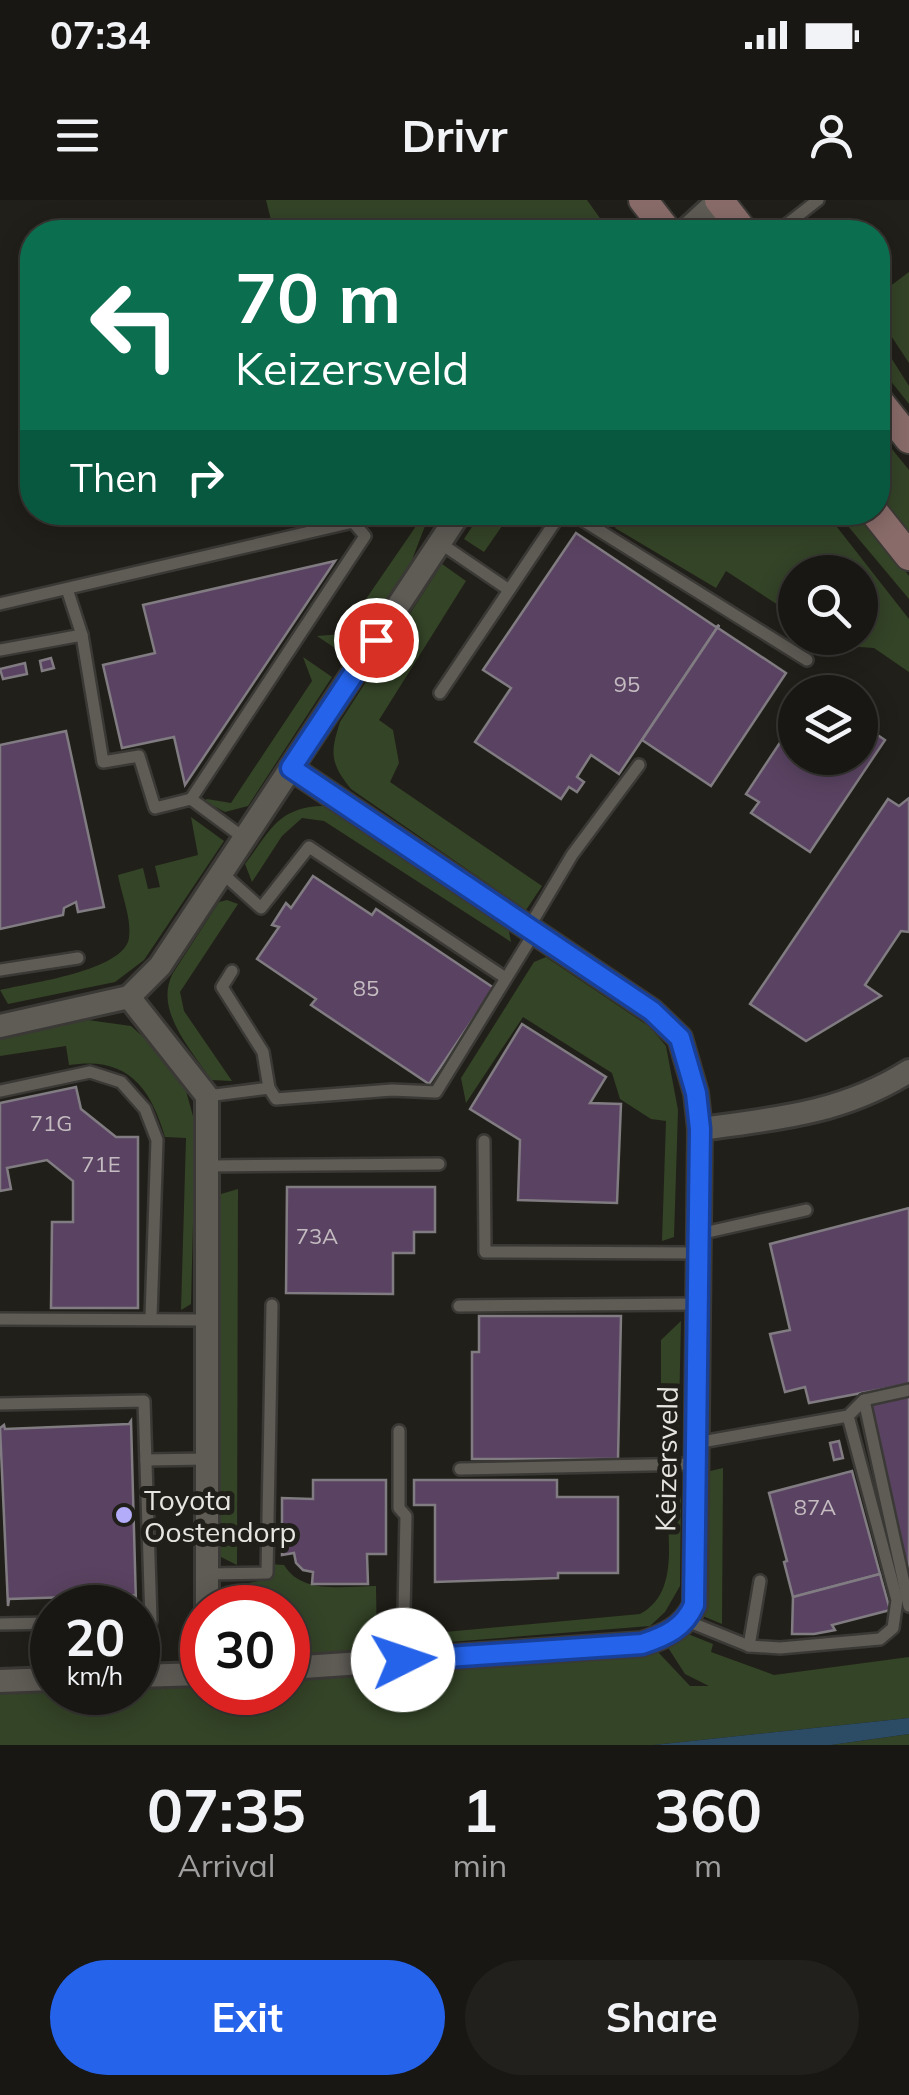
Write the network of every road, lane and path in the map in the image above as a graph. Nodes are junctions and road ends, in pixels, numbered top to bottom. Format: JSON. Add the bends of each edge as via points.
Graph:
{"nodes":[{"id":1,"x":643,"y":200,"type":"edge"},
{"id":2,"x":719,"y":200,"type":"edge"},
{"id":3,"x":818,"y":200,"type":"edge"},
{"id":4,"x":659,"y":220,"type":"edge"},
{"id":5,"x":697,"y":220,"type":"edge"},
{"id":6,"x":735,"y":220,"type":"edge"},
{"id":7,"x":792,"y":220,"type":"edge"},
{"id":8,"x":890,"y":415,"type":"edge"},
{"id":9,"x":909,"y":439,"type":"edge"},
{"id":10,"x":340,"y":525,"type":"edge"},
{"id":11,"x":356,"y":525,"type":"edge"},
{"id":12,"x":452,"y":525,"type":"edge"},
{"id":13,"x":553,"y":525,"type":"edge"},
{"id":14,"x":590,"y":525,"type":"edge"},
{"id":15,"x":884,"y":525,"type":"edge"},
{"id":16,"x":440,"y":543,"type":"junction"},
{"id":17,"x":909,"y":556,"type":"edge"},
{"id":18,"x":67,"y":588,"type":"junction"},
{"id":19,"x":509,"y":590,"type":"junction"},
{"id":20,"x":0,"y":604,"type":"edge"},
{"id":21,"x":82,"y":635,"type":"junction"},
{"id":22,"x":0,"y":650,"type":"edge"},
{"id":23,"x":807,"y":660,"type":"dead end"},
{"id":24,"x":440,"y":692,"type":"dead end"},
{"id":25,"x":639,"y":765,"type":"dead end"},
{"id":26,"x":291,"y":768,"type":"junction"},
{"id":27,"x":191,"y":799,"type":"junction"},
{"id":28,"x":244,"y":838,"type":"junction"},
{"id":29,"x":222,"y":872,"type":"junction"},
{"id":30,"x":531,"y":931,"type":"junction"},
{"id":31,"x":78,"y":958,"type":"dead end"},
{"id":32,"x":0,"y":970,"type":"edge"},
{"id":33,"x":232,"y":971,"type":"dead end"},
{"id":34,"x":504,"y":977,"type":"junction"},
{"id":35,"x":128,"y":997,"type":"junction"},
{"id":36,"x":0,"y":1026,"type":"edge"},
{"id":37,"x":909,"y":1071,"type":"edge"},
{"id":38,"x":269,"y":1088,"type":"junction"},
{"id":39,"x":0,"y":1091,"type":"edge"},
{"id":40,"x":207,"y":1096,"type":"junction"},
{"id":41,"x":700,"y":1129,"type":"junction"},
{"id":42,"x":484,"y":1141,"type":"dead end"},
{"id":43,"x":438,"y":1164,"type":"dead end"},
{"id":44,"x":208,"y":1166,"type":"junction"},
{"id":45,"x":806,"y":1210,"type":"dead end"},
{"id":46,"x":699,"y":1243,"type":"junction"},
{"id":47,"x":698,"y":1304,"type":"junction"},
{"id":48,"x":272,"y":1305,"type":"dead end"},
{"id":49,"x":459,"y":1306,"type":"dead end"},
{"id":50,"x":151,"y":1317,"type":"junction"},
{"id":51,"x":0,"y":1319,"type":"edge"},
{"id":52,"x":208,"y":1320,"type":"junction"},
{"id":53,"x":909,"y":1390,"type":"edge"},
{"id":54,"x":864,"y":1400,"type":"junction"},
{"id":55,"x":0,"y":1404,"type":"edge"},
{"id":56,"x":848,"y":1416,"type":"junction"},
{"id":57,"x":399,"y":1431,"type":"dead end"},
{"id":58,"x":696,"y":1453,"type":"junction"},
{"id":59,"x":146,"y":1460,"type":"junction"},
{"id":60,"x":207,"y":1460,"type":"junction"},
{"id":61,"x":460,"y":1468,"type":"dead end"},
{"id":62,"x":207,"y":1574,"type":"junction"},
{"id":63,"x":760,"y":1581,"type":"dead end"},
{"id":64,"x":150,"y":1585,"type":"edge"},
{"id":65,"x":207,"y":1585,"type":"edge"},
{"id":66,"x":909,"y":1606,"type":"edge"},
{"id":67,"x":687,"y":1622,"type":"junction"},
{"id":68,"x":30,"y":1623,"type":"edge"},
{"id":69,"x":0,"y":1624,"type":"edge"},
{"id":70,"x":749,"y":1646,"type":"junction"},
{"id":71,"x":403,"y":1660,"type":"junction"},
{"id":72,"x":310,"y":1666,"type":"edge"},
{"id":73,"x":30,"y":1680,"type":"edge"},
{"id":74,"x":0,"y":1681,"type":"edge"}],
"edges":[{"from":1,"to":4,"type":"main road"},
{"from":2,"to":5,"type":"street"},
{"from":2,"to":6,"type":"main road"},
{"from":3,"to":7,"type":"lane"},
{"from":8,"to":9,"type":"main road"},
{"from":10,"to":18,"type":"lane"},
{"from":11,"to":27,"type":"lane","via":[[366,536]]},
{"from":12,"to":16,"type":"street"},
{"from":13,"to":19,"type":"lane"},
{"from":14,"to":23,"type":"lane"},
{"from":15,"to":17,"type":"main road"},
{"from":16,"to":19,"type":"lane"},
{"from":16,"to":26,"type":"street"},
{"from":18,"to":20,"type":"lane"},
{"from":18,"to":21,"type":"lane"},
{"from":19,"to":24,"type":"lane"},
{"from":21,"to":22,"type":"lane"},
{"from":21,"to":27,"type":"lane","via":[[103,762],[140,756],[154,808]]},
{"from":25,"to":30,"type":"lane","via":[[572,855]]},
{"from":26,"to":28,"type":"street"},
{"from":26,"to":30,"type":"street","name":"Keizersveld"},
{"from":27,"to":28,"type":"lane"},
{"from":28,"to":29,"type":"street"},
{"from":29,"to":34,"type":"lane","via":[[261,908],[309,847]]},
{"from":29,"to":35,"type":"street","via":[[160,966]]},
{"from":30,"to":34,"type":"lane"},
{"from":30,"to":41,"type":"street","name":"Keizersveld","via":[[652,1011],[680,1038]]},
{"from":31,"to":32,"type":"lane"},
{"from":33,"to":38,"type":"lane","via":[[222,987],[263,1052]]},
{"from":34,"to":38,"type":"lane","via":[[436,1092],[276,1099]]},
{"from":35,"to":36,"type":"street"},
{"from":35,"to":40,"type":"street"},
{"from":37,"to":41,"type":"street","via":[[813,1114]]},
{"from":38,"to":40,"type":"lane"},
{"from":39,"to":50,"type":"lane","via":[[90,1072],[121,1082],[145,1108],[156,1140]]},
{"from":40,"to":44,"type":"street"},
{"from":41,"to":46,"type":"street","name":"Keizersveld"},
{"from":42,"to":46,"type":"lane","via":[[485,1252]]},
{"from":43,"to":44,"type":"lane"},
{"from":44,"to":52,"type":"street"},
{"from":45,"to":46,"type":"lane"},
{"from":46,"to":47,"type":"street","name":"Keizersveld"},
{"from":47,"to":49,"type":"lane"},
{"from":47,"to":58,"type":"street","name":"Keizersveld"},
{"from":48,"to":62,"type":"lane","via":[[267,1574]]},
{"from":50,"to":51,"type":"lane"},
{"from":50,"to":52,"type":"lane"},
{"from":52,"to":60,"type":"street"},
{"from":53,"to":54,"type":"lane"},
{"from":54,"to":56,"type":"lane"},
{"from":54,"to":66,"type":"lane"},
{"from":55,"to":59,"type":"lane","via":[[144,1402]]},
{"from":56,"to":58,"type":"lane"},
{"from":56,"to":70,"type":"lane","via":[[898,1600],[893,1628],[880,1639]]},
{"from":57,"to":71,"type":"lane","via":[[399,1508],[406,1516]]},
{"from":58,"to":61,"type":"lane"},
{"from":58,"to":67,"type":"street","name":"Keizersveld","via":[[694,1605]]},
{"from":59,"to":60,"type":"lane"},
{"from":59,"to":64,"type":"lane"},
{"from":60,"to":62,"type":"street"},
{"from":62,"to":65,"type":"street"},
{"from":63,"to":70,"type":"lane"},
{"from":67,"to":70,"type":"lane"},
{"from":67,"to":71,"type":"street","via":[[642,1644]]},
{"from":68,"to":69,"type":"lane"},
{"from":71,"to":72,"type":"street"},
{"from":73,"to":74,"type":"street"}]}
